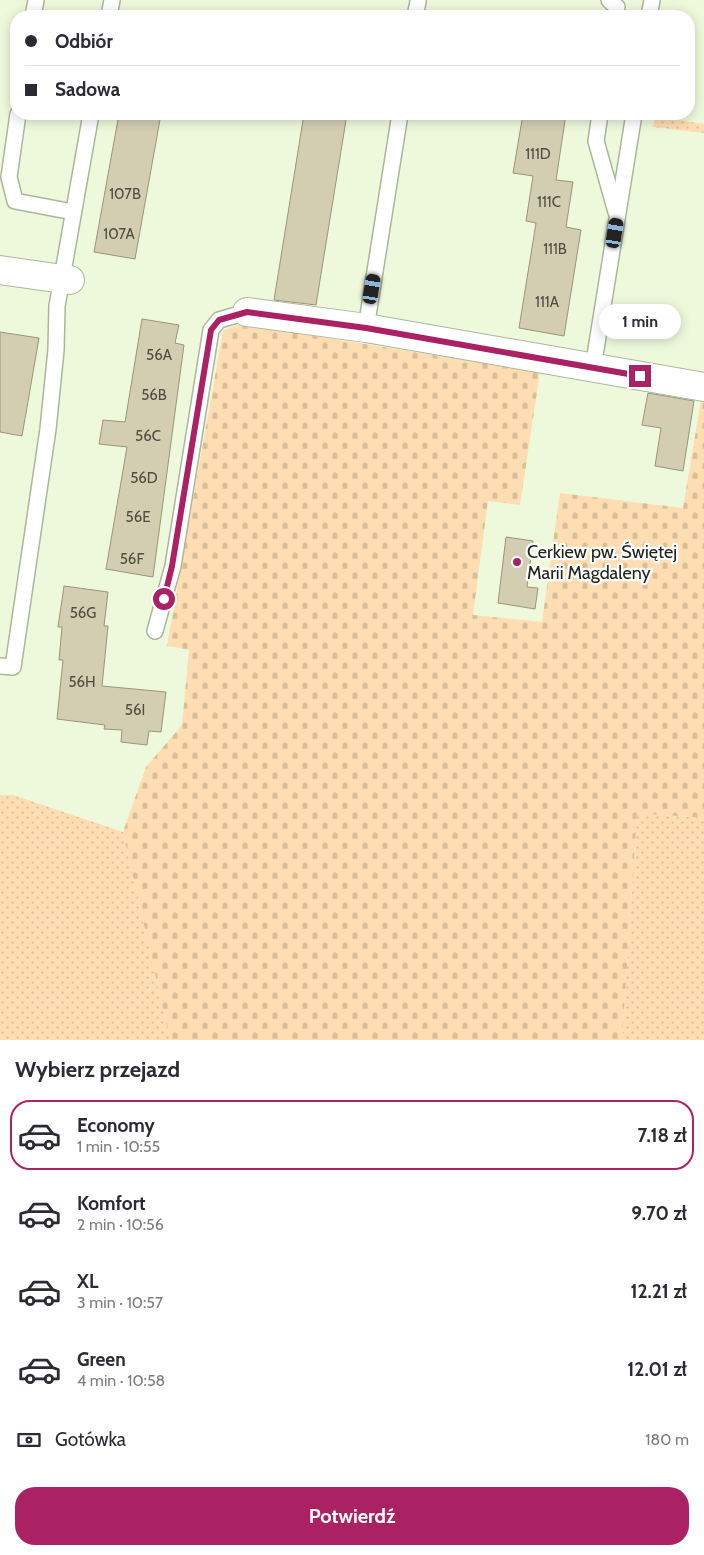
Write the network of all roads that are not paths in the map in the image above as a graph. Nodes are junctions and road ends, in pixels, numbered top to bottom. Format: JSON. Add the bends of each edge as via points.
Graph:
{"nodes":[{"id":1,"x":609,"y":0,"type":"edge"},
{"id":2,"x":616,"y":10,"type":"edge"},
{"id":3,"x":17,"y":120,"type":"edge"},
{"id":4,"x":90,"y":120,"type":"edge"},
{"id":5,"x":399,"y":120,"type":"edge"},
{"id":6,"x":599,"y":120,"type":"edge"},
{"id":7,"x":633,"y":120,"type":"edge"},
{"id":8,"x":73,"y":212,"type":"junction"},
{"id":9,"x":618,"y":216,"type":"junction"},
{"id":10,"x":0,"y":270,"type":"edge"},
{"id":11,"x":67,"y":280,"type":"junction"},
{"id":12,"x":247,"y":312,"type":"joint"},
{"id":13,"x":366,"y":328,"type":"junction"},
{"id":14,"x":593,"y":368,"type":"junction"},
{"id":15,"x":704,"y":388,"type":"edge"},
{"id":16,"x":155,"y":631,"type":"dead end"},
{"id":17,"x":0,"y":666,"type":"edge"}],
"edges":[{"from":1,"to":2,"type":"lane"},
{"from":3,"to":8,"type":"lane","via":[[9,177],[16,201]]},
{"from":4,"to":8,"type":"lane"},
{"from":5,"to":13,"type":"lane"},
{"from":6,"to":9,"type":"lane","via":[[596,141]]},
{"from":7,"to":9,"type":"lane"},
{"from":8,"to":11,"type":"lane"},
{"from":9,"to":14,"type":"lane"},
{"from":10,"to":11,"type":"street"},
{"from":11,"to":17,"type":"lane","via":[[57,306],[48,429],[13,668]]},
{"from":12,"to":13,"type":"street"},
{"from":12,"to":16,"type":"lane","via":[[219,320],[211,330],[172,566]]},
{"from":13,"to":14,"type":"street"},
{"from":14,"to":15,"type":"street"}]}
